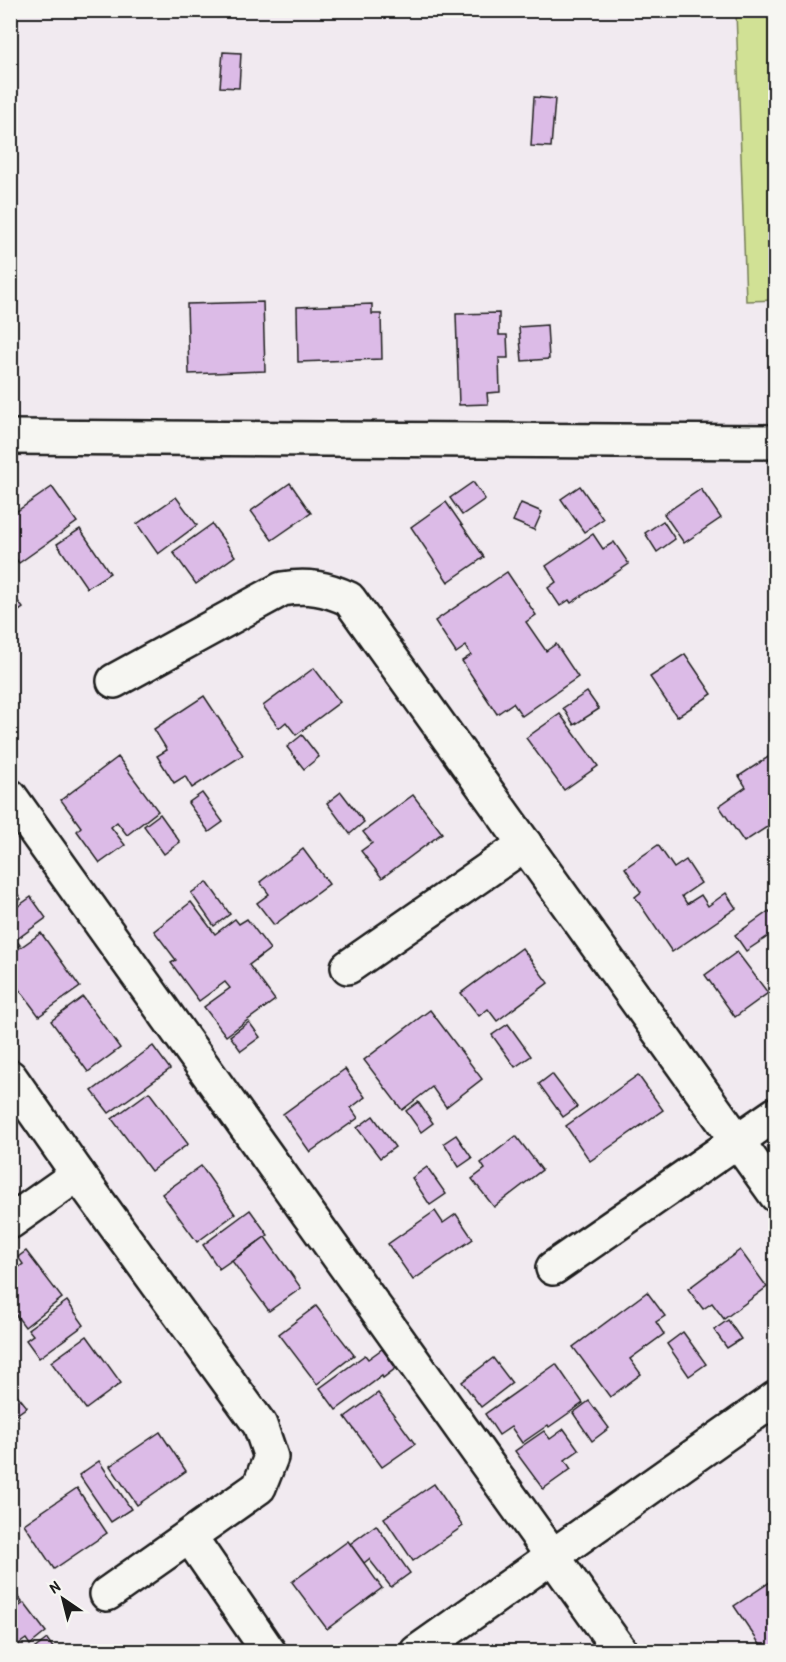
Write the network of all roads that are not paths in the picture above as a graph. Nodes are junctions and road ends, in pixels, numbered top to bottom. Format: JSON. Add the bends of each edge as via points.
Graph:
{"nodes":[{"id":1,"x":10,"y":437,"type":"edge"},
{"id":2,"x":776,"y":442,"type":"edge"},
{"id":3,"x":114,"y":681,"type":"dead end"},
{"id":4,"x":10,"y":796,"type":"edge"},
{"id":5,"x":525,"y":844,"type":"junction"},
{"id":6,"x":348,"y":967,"type":"dead end"},
{"id":7,"x":10,"y":1077,"type":"edge"},
{"id":8,"x":776,"y":1114,"type":"edge"},
{"id":9,"x":738,"y":1141,"type":"junction"},
{"id":10,"x":78,"y":1174,"type":"junction"},
{"id":11,"x":776,"y":1195,"type":"edge"},
{"id":12,"x":10,"y":1222,"type":"edge"},
{"id":13,"x":553,"y":1268,"type":"dead end"},
{"id":14,"x":774,"y":1403,"type":"edge"},
{"id":15,"x":190,"y":1537,"type":"junction"},
{"id":16,"x":551,"y":1556,"type":"junction"},
{"id":17,"x":107,"y":1594,"type":"dead end"},
{"id":18,"x":269,"y":1652,"type":"edge"},
{"id":19,"x":417,"y":1652,"type":"edge"},
{"id":20,"x":621,"y":1652,"type":"edge"}],
"edges":[{"from":1,"to":2,"type":"street"},
{"from":3,"to":5,"type":"street","via":[[282,589],[318,587],[334,592],[349,599]]},
{"from":4,"to":16,"type":"street"},
{"from":5,"to":6,"type":"street"},
{"from":5,"to":9,"type":"street"},
{"from":7,"to":10,"type":"street"},
{"from":8,"to":9,"type":"street"},
{"from":9,"to":11,"type":"street"},
{"from":9,"to":13,"type":"street"},
{"from":10,"to":12,"type":"street"},
{"from":10,"to":15,"type":"street","via":[[260,1425],[271,1457],[259,1487]]},
{"from":14,"to":16,"type":"street"},
{"from":15,"to":17,"type":"street"},
{"from":15,"to":18,"type":"street"},
{"from":16,"to":19,"type":"street"},
{"from":16,"to":20,"type":"street"}]}
